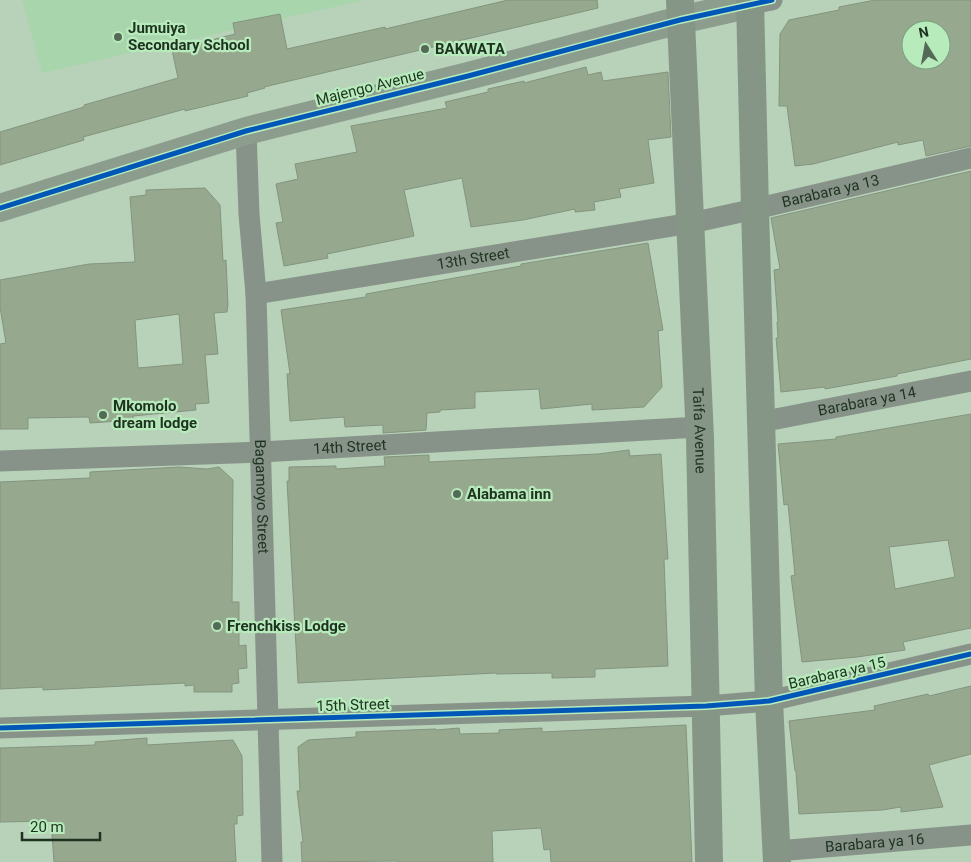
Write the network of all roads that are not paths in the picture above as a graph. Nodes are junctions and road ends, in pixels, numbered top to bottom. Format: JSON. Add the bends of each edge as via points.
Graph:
{"nodes":[{"id":1,"x":758,"y":1,"type":"edge"},
{"id":2,"x":680,"y":10,"type":"edge"},
{"id":3,"x":246,"y":131,"type":"junction"},
{"id":4,"x":971,"y":158,"type":"edge"},
{"id":5,"x":0,"y":208,"type":"edge"},
{"id":6,"x":755,"y":209,"type":"junction"},
{"id":7,"x":690,"y":223,"type":"junction"},
{"id":8,"x":256,"y":294,"type":"junction"},
{"id":9,"x":971,"y":381,"type":"edge"},
{"id":10,"x":761,"y":422,"type":"junction"},
{"id":11,"x":699,"y":427,"type":"junction"},
{"id":12,"x":260,"y":452,"type":"junction"},
{"id":13,"x":0,"y":461,"type":"edge"},
{"id":14,"x":971,"y":654,"type":"edge"},
{"id":15,"x":770,"y":701,"type":"junction"},
{"id":16,"x":706,"y":706,"type":"junction"},
{"id":17,"x":268,"y":721,"type":"junction"},
{"id":18,"x":0,"y":728,"type":"edge"},
{"id":19,"x":971,"y":834,"type":"edge"},
{"id":20,"x":777,"y":856,"type":"edge"},
{"id":21,"x":272,"y":862,"type":"edge"},
{"id":22,"x":708,"y":862,"type":"edge"}],
"edges":[{"from":1,"to":2,"type":"street","name":"Majengo Avenue"},
{"from":1,"to":6,"type":"main road"},
{"from":2,"to":3,"type":"street","name":"Majengo Avenue","via":[[468,76]]},
{"from":2,"to":7,"type":"main road","name":"Taifa Avenue"},
{"from":3,"to":5,"type":"street","name":"Majengo Avenue"},
{"from":3,"to":8,"type":"street","name":"Bagamoyo Street"},
{"from":4,"to":6,"type":"street","name":"Barabara ya 13"},
{"from":6,"to":7,"type":"street","name":"Barabara ya 13"},
{"from":6,"to":10,"type":"main road"},
{"from":7,"to":8,"type":"street","name":"13th Street"},
{"from":7,"to":11,"type":"main road","name":"Taifa Avenue"},
{"from":8,"to":12,"type":"street","name":"Bagamoyo Street"},
{"from":9,"to":10,"type":"street","name":"Barabara ya 14"},
{"from":10,"to":15,"type":"main road"},
{"from":11,"to":12,"type":"street","name":"14th Street"},
{"from":11,"to":16,"type":"main road","name":"Taifa Avenue"},
{"from":12,"to":13,"type":"street","name":"14th Street"},
{"from":12,"to":17,"type":"street","name":"Bagamoyo Street"},
{"from":14,"to":15,"type":"street","name":"Barabara ya 15"},
{"from":15,"to":16,"type":"street","name":"Barabara ya 15"},
{"from":15,"to":20,"type":"main road"},
{"from":16,"to":17,"type":"street","name":"15th Street"},
{"from":16,"to":22,"type":"main road","name":"Taifa Avenue"},
{"from":17,"to":18,"type":"street","name":"15th Street"},
{"from":17,"to":21,"type":"street","name":"Bagamoyo Street"},
{"from":19,"to":20,"type":"street","name":"Barabara ya 16"}]}
